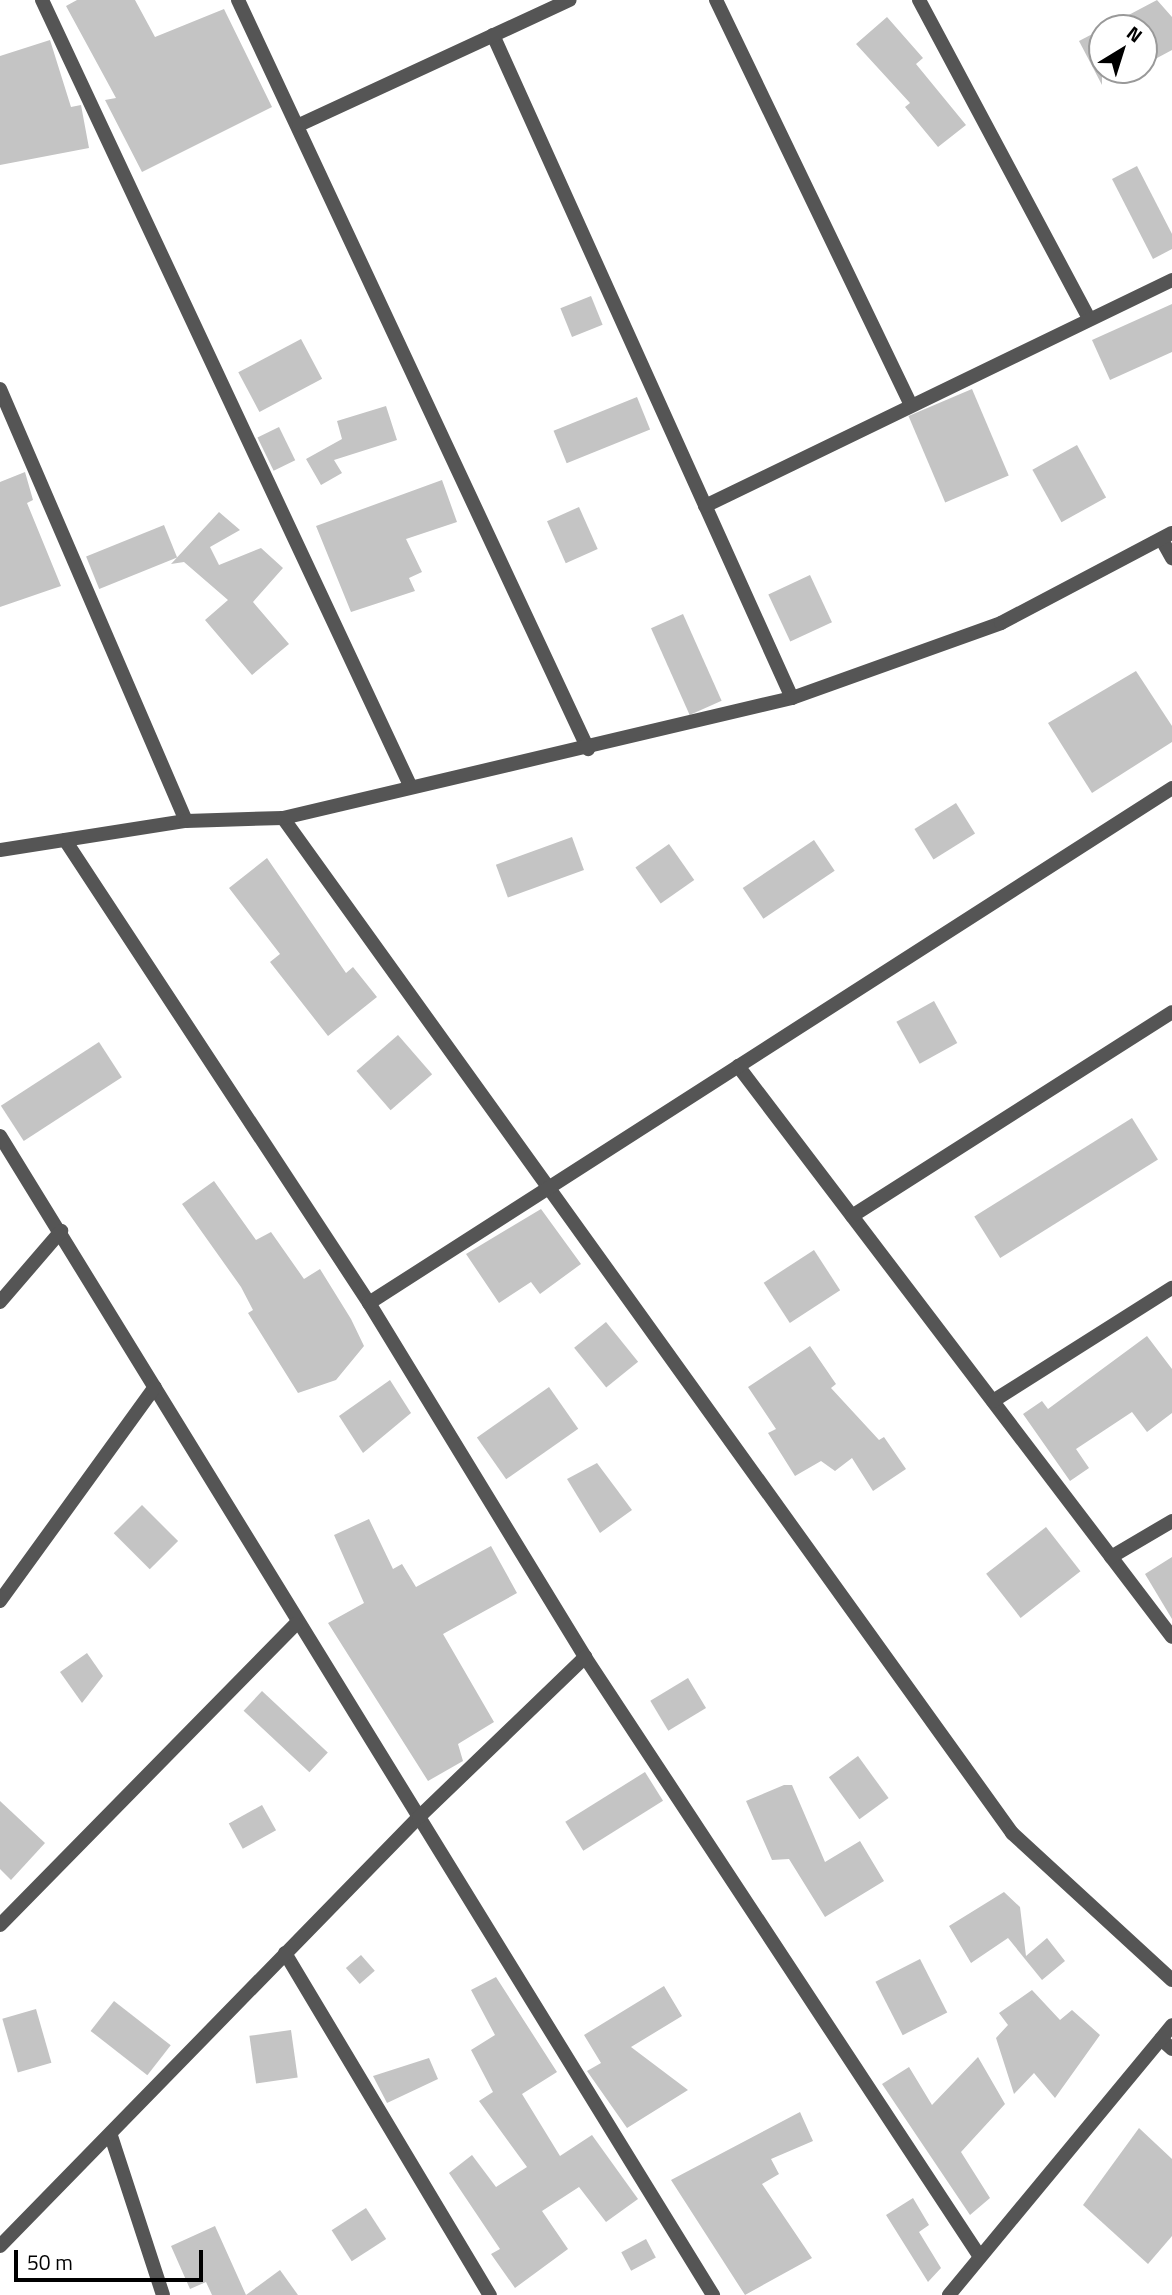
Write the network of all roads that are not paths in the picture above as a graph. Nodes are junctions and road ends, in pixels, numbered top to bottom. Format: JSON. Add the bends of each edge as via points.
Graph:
{"nodes":[{"id":1,"x":42,"y":0,"type":"edge"},
{"id":2,"x":238,"y":0,"type":"edge"},
{"id":3,"x":569,"y":0,"type":"edge"},
{"id":4,"x":716,"y":0,"type":"edge"},
{"id":5,"x":919,"y":0,"type":"edge"},
{"id":6,"x":493,"y":35,"type":"junction"},
{"id":7,"x":299,"y":125,"type":"junction"},
{"id":8,"x":1172,"y":280,"type":"edge"},
{"id":9,"x":1089,"y":319,"type":"junction"},
{"id":10,"x":0,"y":389,"type":"edge"},
{"id":11,"x":911,"y":406,"type":"junction"},
{"id":12,"x":705,"y":506,"type":"junction"},
{"id":13,"x":1167,"y":536,"type":"edge"},
{"id":14,"x":1172,"y":558,"type":"edge"},
{"id":15,"x":792,"y":698,"type":"junction"},
{"id":16,"x":588,"y":749,"type":"junction"},
{"id":17,"x":409,"y":783,"type":"junction"},
{"id":18,"x":1172,"y":788,"type":"edge"},
{"id":19,"x":283,"y":818,"type":"junction"},
{"id":20,"x":186,"y":821,"type":"junction"},
{"id":21,"x":65,"y":839,"type":"junction"},
{"id":22,"x":0,"y":850,"type":"edge"},
{"id":23,"x":1172,"y":1012,"type":"edge"},
{"id":24,"x":738,"y":1066,"type":"junction"},
{"id":25,"x":0,"y":1136,"type":"edge"},
{"id":26,"x":549,"y":1188,"type":"junction"},
{"id":27,"x":852,"y":1216,"type":"junction"},
{"id":28,"x":61,"y":1231,"type":"junction"},
{"id":29,"x":1172,"y":1288,"type":"edge"},
{"id":30,"x":0,"y":1302,"type":"edge"},
{"id":31,"x":369,"y":1303,"type":"junction"},
{"id":32,"x":155,"y":1387,"type":"junction"},
{"id":33,"x":993,"y":1401,"type":"junction"},
{"id":34,"x":1172,"y":1521,"type":"edge"},
{"id":35,"x":1111,"y":1557,"type":"junction"},
{"id":36,"x":0,"y":1601,"type":"edge"},
{"id":37,"x":296,"y":1624,"type":"junction"},
{"id":38,"x":1172,"y":1637,"type":"edge"},
{"id":39,"x":585,"y":1657,"type":"junction"},
{"id":40,"x":419,"y":1817,"type":"junction"},
{"id":41,"x":0,"y":1925,"type":"edge"},
{"id":42,"x":285,"y":1952,"type":"junction"},
{"id":43,"x":1172,"y":1980,"type":"edge"},
{"id":44,"x":1172,"y":2025,"type":"edge"},
{"id":45,"x":1166,"y":2044,"type":"edge"},
{"id":46,"x":111,"y":2136,"type":"junction"},
{"id":47,"x":0,"y":2246,"type":"edge"},
{"id":48,"x":980,"y":2257,"type":"junction"},
{"id":49,"x":163,"y":2295,"type":"edge"},
{"id":50,"x":490,"y":2295,"type":"edge"},
{"id":51,"x":713,"y":2295,"type":"edge"},
{"id":52,"x":949,"y":2295,"type":"edge"}],
"edges":[{"from":1,"to":17,"type":"street"},
{"from":2,"to":7,"type":"street"},
{"from":3,"to":6,"type":"street"},
{"from":4,"to":11,"type":"street"},
{"from":5,"to":9,"type":"street"},
{"from":6,"to":7,"type":"street"},
{"from":6,"to":12,"type":"street"},
{"from":7,"to":16,"type":"street"},
{"from":8,"to":9,"type":"street"},
{"from":9,"to":11,"type":"street"},
{"from":10,"to":20,"type":"street"},
{"from":11,"to":12,"type":"street"},
{"from":12,"to":15,"type":"street"},
{"from":13,"to":14,"type":"street"},
{"from":13,"to":15,"type":"street","via":[[1001,623]]},
{"from":15,"to":16,"type":"street"},
{"from":16,"to":17,"type":"street"},
{"from":17,"to":19,"type":"street"},
{"from":18,"to":24,"type":"street"},
{"from":19,"to":20,"type":"street"},
{"from":19,"to":26,"type":"street"},
{"from":20,"to":21,"type":"street"},
{"from":21,"to":22,"type":"street"},
{"from":21,"to":31,"type":"street"},
{"from":23,"to":27,"type":"street"},
{"from":24,"to":26,"type":"street"},
{"from":24,"to":27,"type":"street"},
{"from":25,"to":28,"type":"street"},
{"from":26,"to":31,"type":"street"},
{"from":26,"to":43,"type":"street","via":[[1012,1833]]},
{"from":27,"to":33,"type":"street"},
{"from":28,"to":30,"type":"street"},
{"from":28,"to":32,"type":"street"},
{"from":29,"to":33,"type":"street"},
{"from":31,"to":39,"type":"street"},
{"from":32,"to":36,"type":"street"},
{"from":32,"to":37,"type":"street"},
{"from":33,"to":35,"type":"street"},
{"from":34,"to":35,"type":"street"},
{"from":35,"to":38,"type":"street"},
{"from":37,"to":40,"type":"street"},
{"from":37,"to":41,"type":"street"},
{"from":39,"to":40,"type":"street"},
{"from":39,"to":48,"type":"street"},
{"from":40,"to":42,"type":"street"},
{"from":40,"to":51,"type":"street"},
{"from":42,"to":46,"type":"street"},
{"from":42,"to":50,"type":"street"},
{"from":44,"to":45,"type":"street"},
{"from":45,"to":48,"type":"street"},
{"from":46,"to":47,"type":"street"},
{"from":46,"to":49,"type":"street"},
{"from":48,"to":52,"type":"street"}]}
